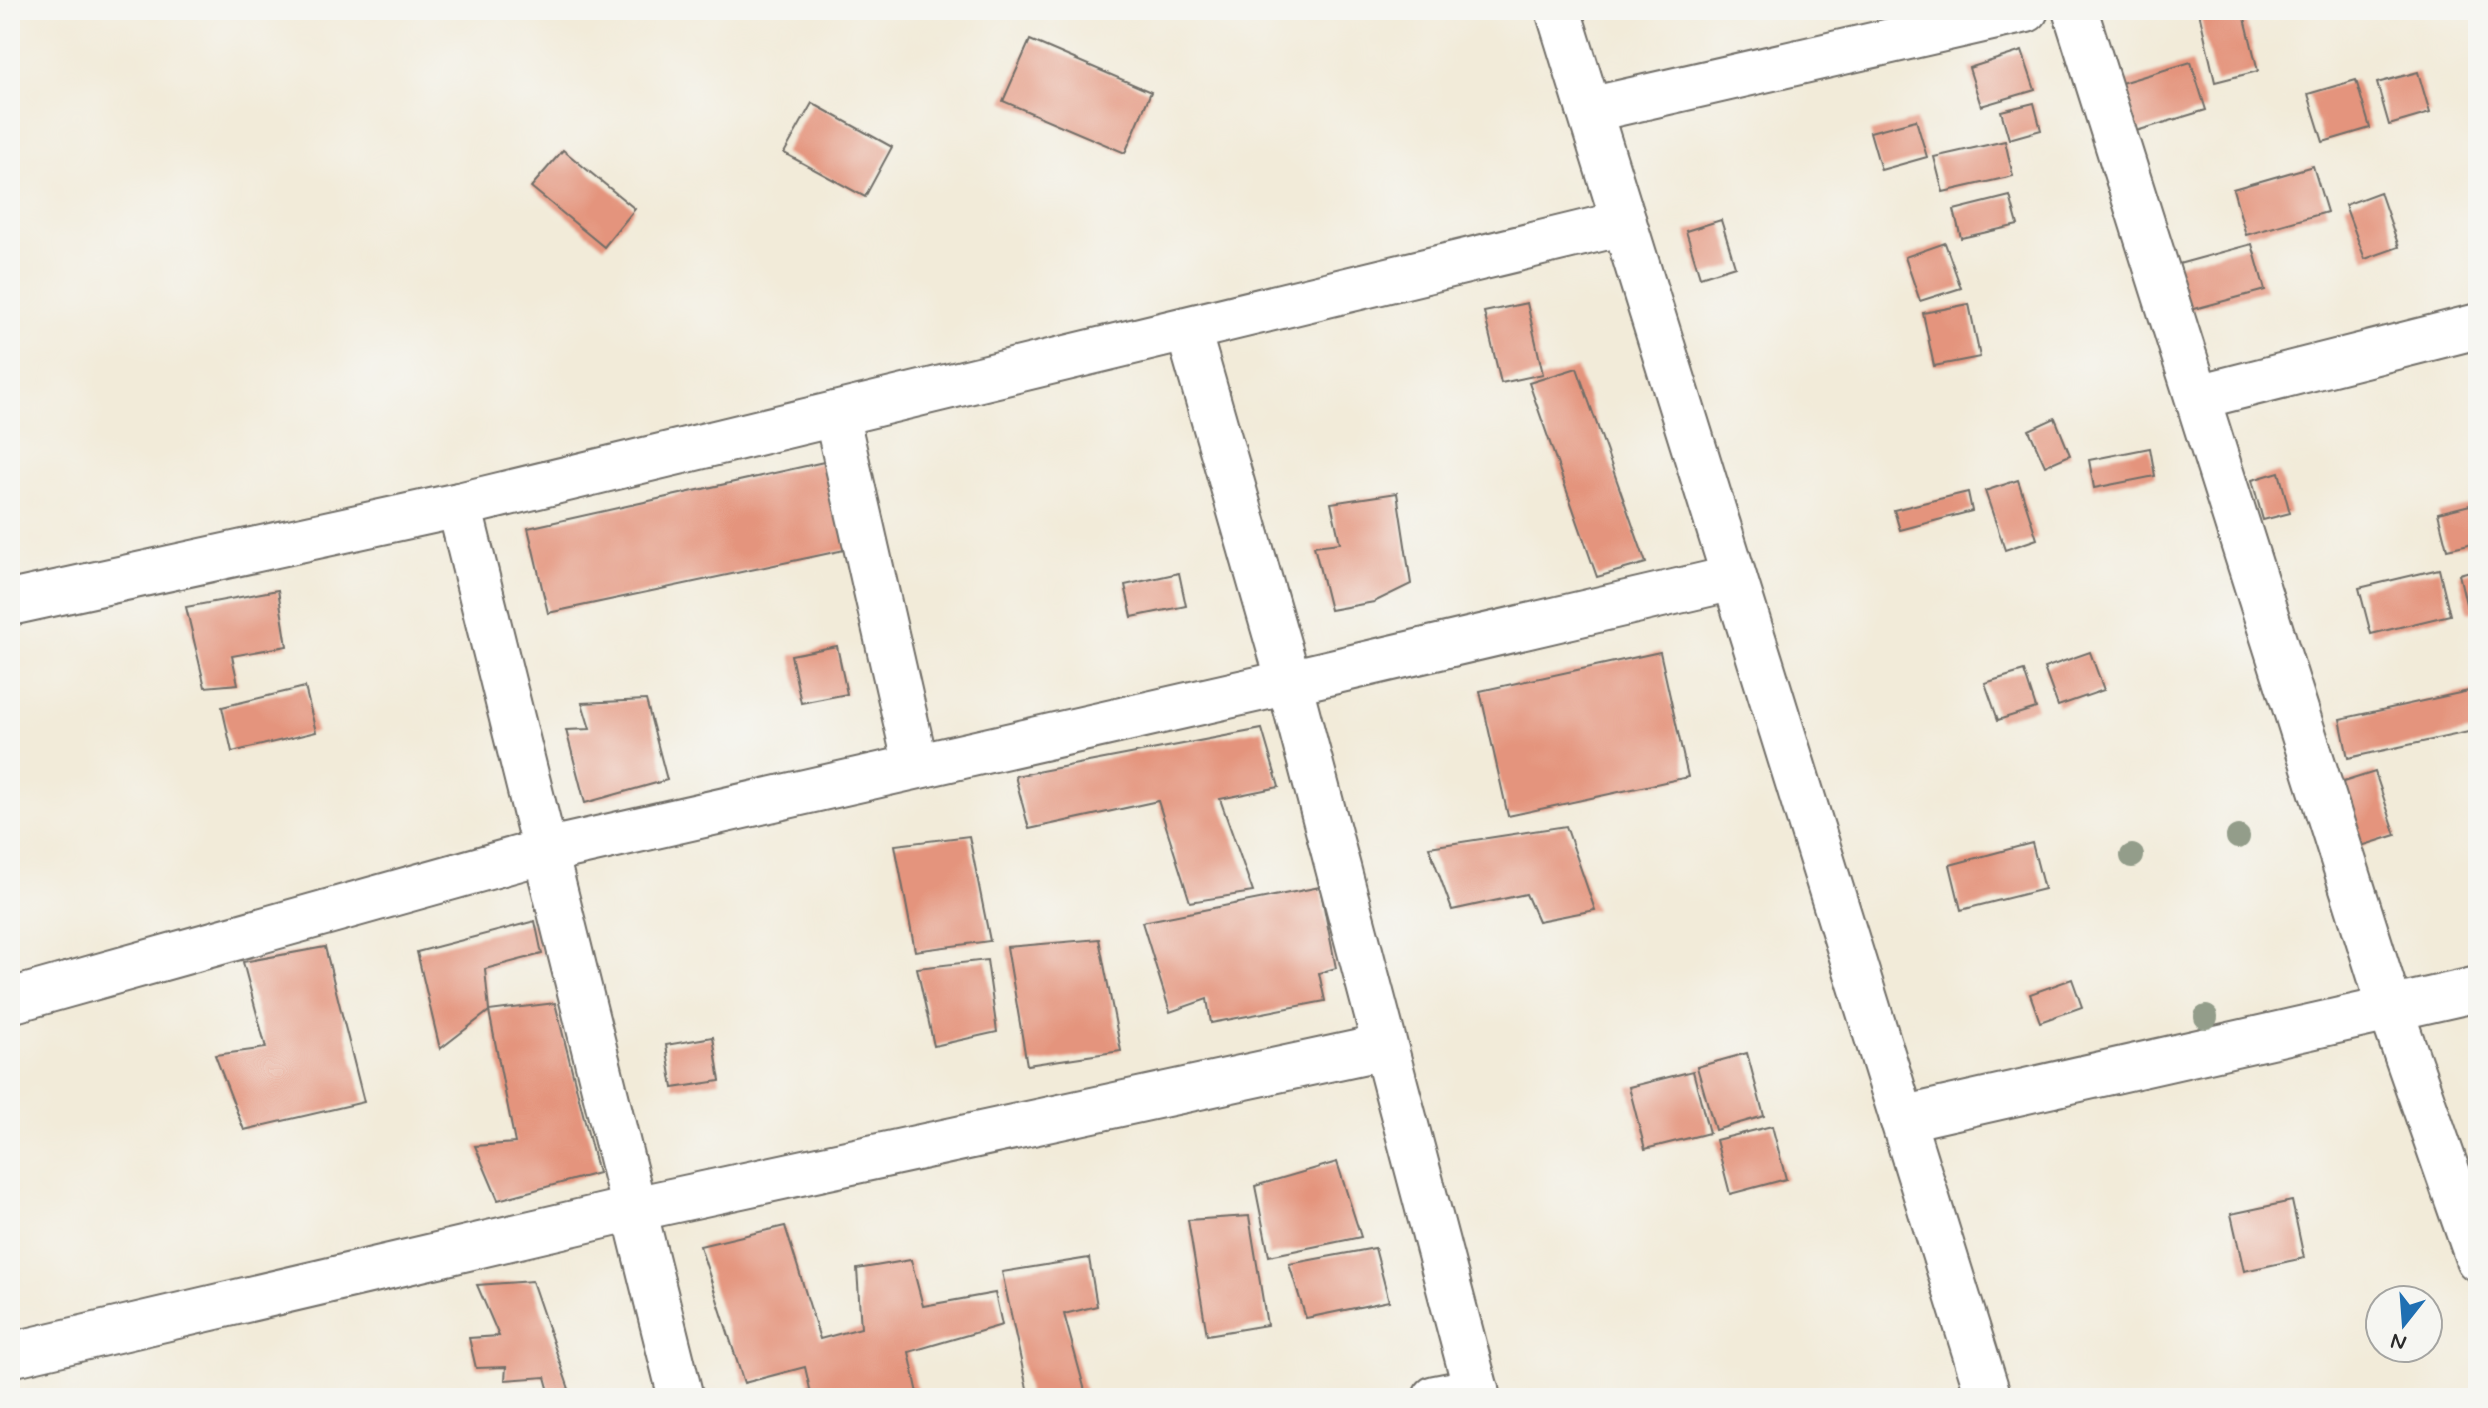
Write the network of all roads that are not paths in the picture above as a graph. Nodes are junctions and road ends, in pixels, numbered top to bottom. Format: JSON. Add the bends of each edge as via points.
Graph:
{"nodes":[{"id":1,"x":1558,"y":10,"type":"edge"},
{"id":2,"x":2026,"y":10,"type":"edge"},
{"id":3,"x":2075,"y":10,"type":"edge"},
{"id":4,"x":1589,"y":110,"type":"junction"},
{"id":5,"x":1624,"y":223,"type":"junction"},
{"id":6,"x":2478,"y":326,"type":"edge"},
{"id":7,"x":1188,"y":330,"type":"junction"},
{"id":8,"x":2198,"y":397,"type":"junction"},
{"id":9,"x":836,"y":414,"type":"junction"},
{"id":10,"x":459,"y":505,"type":"junction"},
{"id":11,"x":1734,"y":578,"type":"junction"},
{"id":12,"x":10,"y":603,"type":"edge"},
{"id":13,"x":1289,"y":682,"type":"junction"},
{"id":14,"x":916,"y":766,"type":"junction"},
{"id":15,"x":545,"y":851,"type":"junction"},
{"id":16,"x":2478,"y":989,"type":"edge"},
{"id":17,"x":10,"y":1001,"type":"edge"},
{"id":18,"x":2390,"y":1008,"type":"junction"},
{"id":19,"x":1384,"y":1047,"type":"junction"},
{"id":20,"x":1902,"y":1119,"type":"junction"},
{"id":21,"x":634,"y":1209,"type":"junction"},
{"id":22,"x":2478,"y":1259,"type":"edge"},
{"id":23,"x":10,"y":1355,"type":"edge"},
{"id":24,"x":1463,"y":1395,"type":"edge"},
{"id":25,"x":681,"y":1398,"type":"edge"},
{"id":26,"x":1989,"y":1398,"type":"edge"}],
"edges":[{"from":1,"to":4,"type":"street"},
{"from":2,"to":4,"type":"street"},
{"from":3,"to":8,"type":"street"},
{"from":4,"to":5,"type":"street"},
{"from":5,"to":7,"type":"street"},
{"from":5,"to":11,"type":"street"},
{"from":6,"to":8,"type":"street"},
{"from":7,"to":9,"type":"street"},
{"from":7,"to":13,"type":"street"},
{"from":8,"to":18,"type":"street"},
{"from":9,"to":10,"type":"street"},
{"from":9,"to":14,"type":"street"},
{"from":10,"to":12,"type":"street"},
{"from":10,"to":15,"type":"street"},
{"from":11,"to":13,"type":"street"},
{"from":11,"to":20,"type":"street"},
{"from":13,"to":14,"type":"street"},
{"from":13,"to":19,"type":"street"},
{"from":14,"to":15,"type":"street"},
{"from":15,"to":17,"type":"street"},
{"from":15,"to":21,"type":"street"},
{"from":16,"to":18,"type":"street"},
{"from":18,"to":20,"type":"street"},
{"from":18,"to":22,"type":"street"},
{"from":19,"to":21,"type":"street"},
{"from":19,"to":24,"type":"street"},
{"from":20,"to":26,"type":"street"},
{"from":21,"to":23,"type":"street"},
{"from":21,"to":25,"type":"street"}]}
